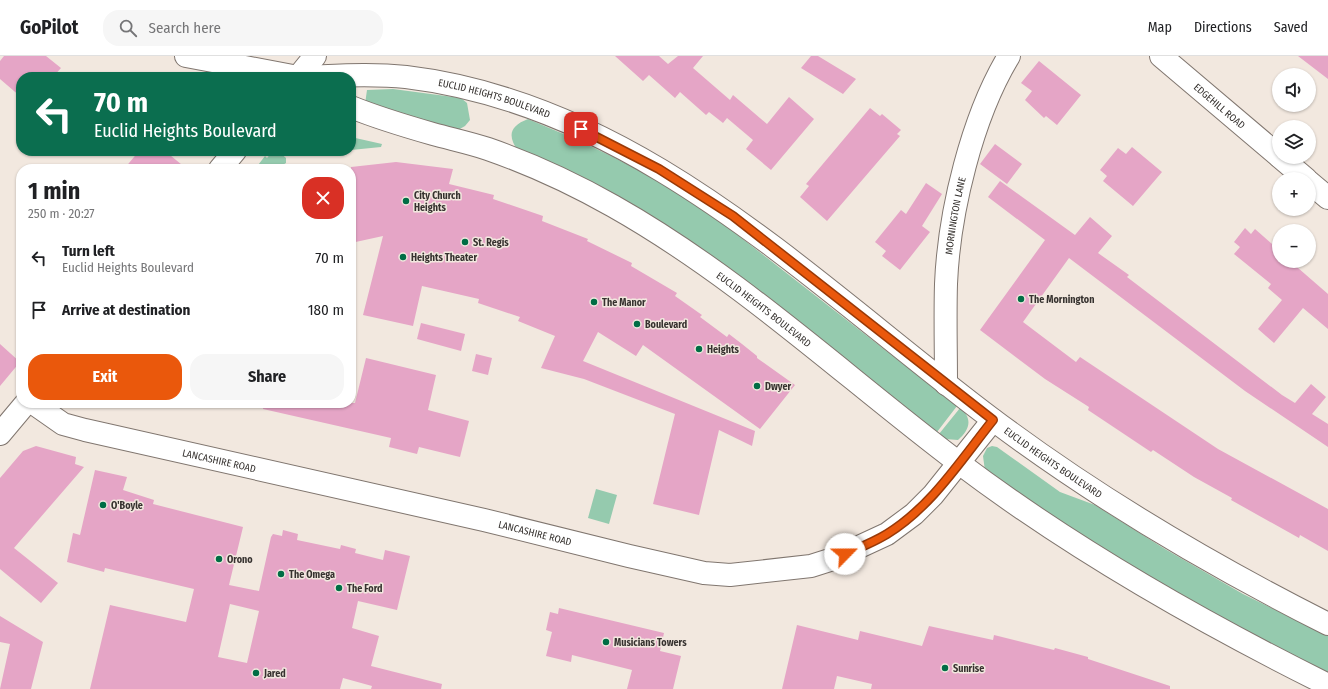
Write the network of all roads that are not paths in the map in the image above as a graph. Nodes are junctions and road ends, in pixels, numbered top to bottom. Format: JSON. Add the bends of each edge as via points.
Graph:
{"nodes":[{"id":1,"x":186,"y":56,"type":"edge"},
{"id":2,"x":315,"y":56,"type":"edge"},
{"id":3,"x":1010,"y":56,"type":"edge"},
{"id":4,"x":1160,"y":56,"type":"edge"},
{"id":5,"x":271,"y":72,"type":"edge"},
{"id":6,"x":302,"y":72,"type":"edge"},
{"id":7,"x":356,"y":76,"type":"edge"},
{"id":8,"x":356,"y":109,"type":"edge"},
{"id":9,"x":1272,"y":151,"type":"edge"},
{"id":10,"x":232,"y":156,"type":"edge"},
{"id":11,"x":224,"y":164,"type":"edge"},
{"id":12,"x":1288,"y":164,"type":"edge"},
{"id":13,"x":1297,"y":172,"type":"edge"},
{"id":14,"x":1316,"y":188,"type":"edge"},
{"id":15,"x":1328,"y":198,"type":"edge"},
{"id":16,"x":946,"y":384,"type":"junction"},
{"id":17,"x":22,"y":408,"type":"edge"},
{"id":18,"x":39,"y":408,"type":"edge"},
{"id":19,"x":993,"y":420,"type":"junction"},
{"id":20,"x":0,"y":434,"type":"edge"},
{"id":21,"x":959,"y":463,"type":"junction"},
{"id":22,"x":1328,"y":624,"type":"edge"},
{"id":23,"x":1328,"y":685,"type":"edge"}],
"edges":[{"from":1,"to":5,"type":"main road","name":"EUCLID HEIGHTS BOULEVARD"},
{"from":2,"to":6,"type":"main road"},
{"from":3,"to":16,"type":"main road","name":"MORNINGTON LANE","via":[[992,90],[968,158],[952,226],[946,283]]},
{"from":4,"to":9,"type":"main road","name":"EDGEHILL ROAD"},
{"from":7,"to":16,"type":"main road","name":"EUCLID HEIGHTS BOULEVARD","via":[[376,75],[442,83],[545,112],[593,134],[659,169],[733,216]]},
{"from":8,"to":21,"type":"main road","name":"EUCLID HEIGHTS BOULEVARD","via":[[378,118],[486,148],[547,173],[657,232],[732,284]]},
{"from":10,"to":11,"type":"main road"},
{"from":12,"to":13,"type":"main road","name":"EDGEHILL ROAD"},
{"from":14,"to":15,"type":"main road"},
{"from":16,"to":19,"type":"main road","name":"EUCLID HEIGHTS BOULEVARD"},
{"from":17,"to":20,"type":"main road"},
{"from":18,"to":21,"type":"main road","name":"LANCASHIRE ROAD","via":[[63,424],[85,430],[484,520],[704,573],[730,575],[811,566],[833,559],[887,534],[914,514]]},
{"from":19,"to":21,"type":"main road","name":"LANCASHIRE ROAD"},
{"from":19,"to":22,"type":"main road","name":"EUCLID HEIGHTS BOULEVARD","via":[[1057,467],[1182,546]]},
{"from":21,"to":23,"type":"main road","name":"EUCLID HEIGHTS BOULEVARD","via":[[1088,552],[1172,603]]}]}
